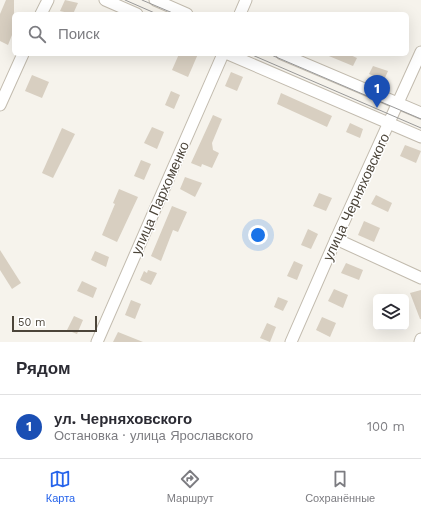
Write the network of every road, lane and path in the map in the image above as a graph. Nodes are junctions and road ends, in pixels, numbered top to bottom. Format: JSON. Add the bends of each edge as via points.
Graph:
{"nodes":[{"id":1,"x":48,"y":0,"type":"edge"},
{"id":2,"x":105,"y":0,"type":"edge"},
{"id":3,"x":155,"y":0,"type":"edge"},
{"id":4,"x":246,"y":0,"type":"edge"},
{"id":5,"x":42,"y":12,"type":"edge"},
{"id":6,"x":132,"y":12,"type":"edge"},
{"id":7,"x":182,"y":12,"type":"edge"},
{"id":8,"x":241,"y":12,"type":"edge"},
{"id":9,"x":421,"y":52,"type":"edge"},
{"id":10,"x":22,"y":56,"type":"edge"},
{"id":11,"x":222,"y":56,"type":"edge"},
{"id":12,"x":233,"y":56,"type":"edge"},
{"id":13,"x":287,"y":56,"type":"edge"},
{"id":14,"x":399,"y":103,"type":"junction"},
{"id":15,"x":0,"y":105,"type":"edge"},
{"id":16,"x":421,"y":113,"type":"edge"},
{"id":17,"x":389,"y":124,"type":"junction"},
{"id":18,"x":421,"y":137,"type":"edge"},
{"id":19,"x":336,"y":239,"type":"junction"},
{"id":20,"x":421,"y":278,"type":"edge"},
{"id":21,"x":97,"y":342,"type":"edge"},
{"id":22,"x":292,"y":342,"type":"edge"}],
"edges":[{"from":1,"to":5,"type":"street"},
{"from":2,"to":6,"type":"street"},
{"from":3,"to":7,"type":"street"},
{"from":4,"to":8,"type":"street"},
{"from":9,"to":14,"type":"street","name":"улица Черняховского"},
{"from":10,"to":15,"type":"street"},
{"from":11,"to":21,"type":"street","name":"улица Пархоменко"},
{"from":12,"to":17,"type":"street"},
{"from":13,"to":14,"type":"street"},
{"from":14,"to":16,"type":"street"},
{"from":14,"to":17,"type":"street","name":"улица Черняховского"},
{"from":17,"to":18,"type":"street"},
{"from":17,"to":19,"type":"street","name":"улица Черняховского"},
{"from":19,"to":20,"type":"street"},
{"from":19,"to":22,"type":"street","name":"улица Черняховского"}]}
